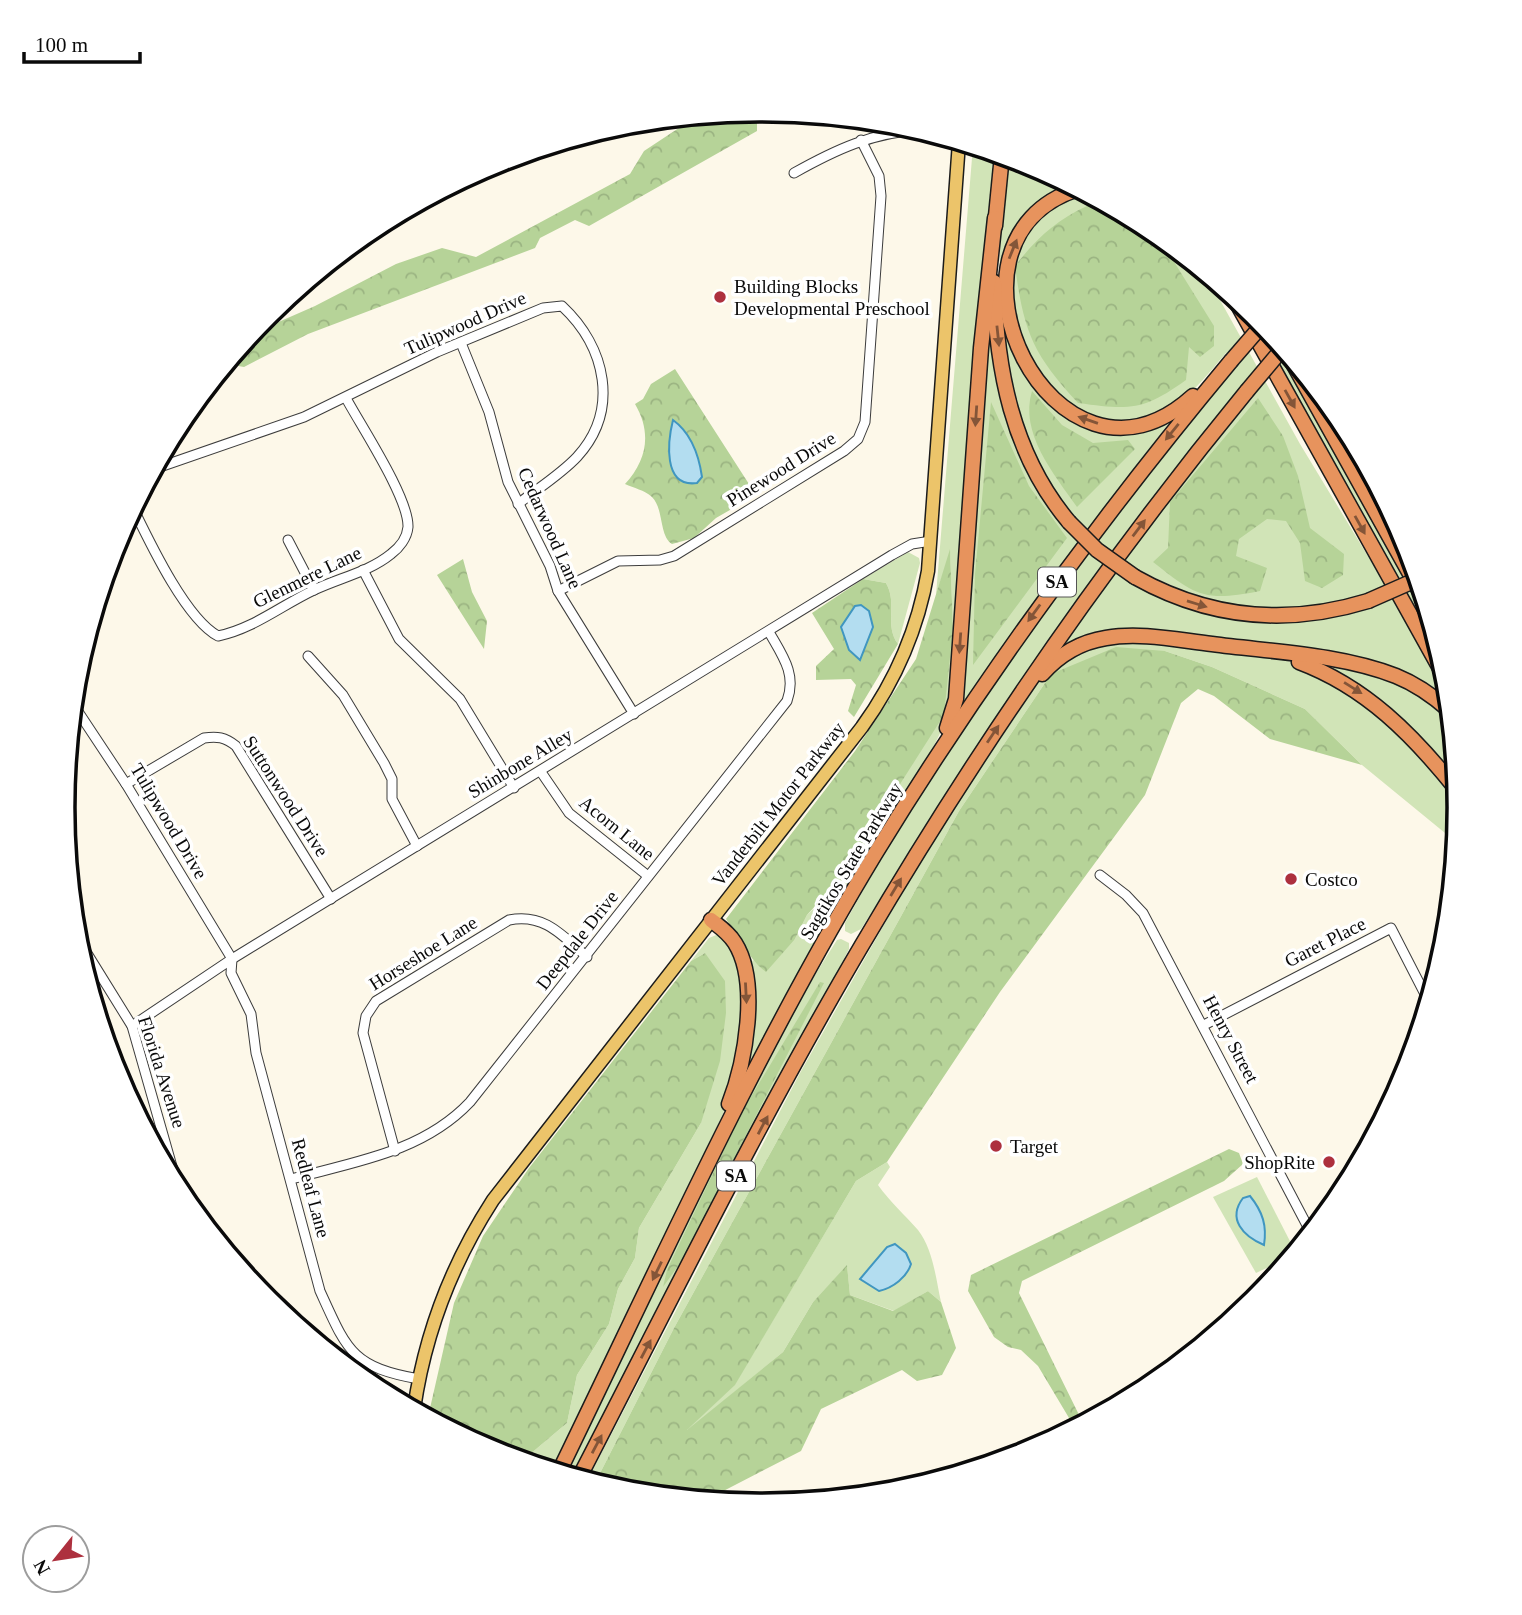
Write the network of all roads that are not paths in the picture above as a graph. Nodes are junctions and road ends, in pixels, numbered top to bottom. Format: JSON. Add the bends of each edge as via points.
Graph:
{"nodes":[{"id":1,"x":883,"y":133,"type":"edge"},
{"id":2,"x":861,"y":140,"type":"junction"},
{"id":3,"x":958,"y":151,"type":"edge"},
{"id":4,"x":1001,"y":166,"type":"edge"},
{"id":5,"x":794,"y":173,"type":"dead end"},
{"id":6,"x":1067,"y":194,"type":"edge"},
{"id":7,"x":995,"y":218,"type":"junction"},
{"id":8,"x":1251,"y":328,"type":"edge"},
{"id":9,"x":1255,"y":333,"type":"edge"},
{"id":10,"x":461,"y":343,"type":"junction"},
{"id":11,"x":1277,"y":355,"type":"edge"},
{"id":12,"x":1231,"y":361,"type":"junction"},
{"id":13,"x":346,"y":398,"type":"junction"},
{"id":14,"x":1319,"y":410,"type":"edge"},
{"id":15,"x":167,"y":464,"type":"edge"},
{"id":16,"x":518,"y":504,"type":"junction"},
{"id":17,"x":139,"y":520,"type":"edge"},
{"id":18,"x":288,"y":540,"type":"dead end"},
{"id":19,"x":931,"y":541,"type":"junction"},
{"id":20,"x":1397,"y":550,"type":"edge"},
{"id":21,"x":363,"y":570,"type":"junction"},
{"id":22,"x":1409,"y":583,"type":"edge"},
{"id":23,"x":314,"y":590,"type":"junction"},
{"id":24,"x":558,"y":591,"type":"junction"},
{"id":25,"x":769,"y":632,"type":"junction"},
{"id":26,"x":1426,"y":644,"type":"edge"},
{"id":27,"x":1268,"y":651,"type":"junction"},
{"id":28,"x":308,"y":656,"type":"dead end"},
{"id":29,"x":1438,"y":702,"type":"edge"},
{"id":30,"x":1014,"y":703,"type":"junction"},
{"id":31,"x":634,"y":714,"type":"junction"},
{"id":32,"x":81,"y":716,"type":"edge"},
{"id":33,"x":541,"y":772,"type":"junction"},
{"id":34,"x":1446,"y":777,"type":"edge"},
{"id":35,"x":126,"y":784,"type":"junction"},
{"id":36,"x":514,"y":788,"type":"junction"},
{"id":37,"x":899,"y":816,"type":"junction"},
{"id":38,"x":417,"y":846,"type":"junction"},
{"id":39,"x":648,"y":876,"type":"junction"},
{"id":40,"x":1100,"y":876,"type":"dead end"},
{"id":41,"x":331,"y":899,"type":"junction"},
{"id":42,"x":711,"y":920,"type":"junction"},
{"id":43,"x":587,"y":957,"type":"junction"},
{"id":44,"x":232,"y":959,"type":"junction"},
{"id":45,"x":94,"y":964,"type":"edge"},
{"id":46,"x":1422,"y":987,"type":"edge"},
{"id":47,"x":1204,"y":1025,"type":"junction"},
{"id":48,"x":132,"y":1026,"type":"junction"},
{"id":49,"x":166,"y":1148,"type":"edge"},
{"id":50,"x":395,"y":1151,"type":"junction"},
{"id":51,"x":291,"y":1180,"type":"junction"},
{"id":52,"x":687,"y":1209,"type":"junction"},
{"id":53,"x":1306,"y":1223,"type":"edge"},
{"id":54,"x":419,"y":1379,"type":"junction"},
{"id":55,"x":416,"y":1400,"type":"edge"},
{"id":56,"x":563,"y":1464,"type":"edge"},
{"id":57,"x":583,"y":1470,"type":"edge"}],
"edges":[{"from":1,"to":2,"type":"street"},
{"from":2,"to":5,"type":"street"},
{"from":2,"to":24,"type":"street","name":"Pinewood Drive","via":[[879,176],[881,196],[865,422],[858,439],[674,556],[618,561]]},
{"from":3,"to":19,"type":"main road","name":"Vanderbilt Motor Parkway"},
{"from":4,"to":7,"type":"highway"},
{"from":12,"to":6,"type":"highway","one_way":true,"via":[[1177,410],[1142,424],[1094,423],[1047,396],[1030,372],[1013,332],[1006,272],[1012,250],[1032,218]]},
{"from":7,"to":22,"type":"highway","one_way":true,"bridge":true,"via":[[995,304],[1008,403],[1032,468],[1069,522],[1097,550],[1135,577],[1190,602],[1246,615],[1303,615],[1368,601]]},
{"from":7,"to":37,"type":"highway","one_way":true,"via":[[983,314],[956,706]]},
{"from":8,"to":26,"type":"highway","one_way":true},
{"from":9,"to":12,"type":"highway","name":"Sagtikos State Parkway","number":"SA","bridge":true},
{"from":10,"to":13,"type":"street","name":"Tulipwood Drive"},
{"from":10,"to":16,"type":"street","name":"Cedarwood Lane"},
{"from":10,"to":16,"type":"street","name":"Tulipwood Drive","via":[[543,308],[562,306],[585,330],[596,351],[604,388],[603,410],[594,434],[576,458]]},
{"from":30,"to":11,"type":"highway","number":"SA","one_way":true,"bridge":true,"via":[[1116,559]]},
{"from":12,"to":37,"type":"highway","name":"Sagtikos State Parkway","number":"SA","one_way":true,"via":[[1037,610]]},
{"from":13,"to":15,"type":"street","name":"Tulipwood Drive"},
{"from":13,"to":21,"type":"street","name":"Glenmere Lane","via":[[396,489],[408,528],[402,544]]},
{"from":14,"to":20,"type":"highway"},
{"from":16,"to":24,"type":"street","name":"Cedarwood Lane"},
{"from":17,"to":23,"type":"street","name":"Glenmere Lane","via":[[156,556],[205,629],[218,636],[235,633]]},
{"from":18,"to":23,"type":"street"},
{"from":19,"to":25,"type":"street","name":"Shinbone Alley","via":[[900,550]]},
{"from":19,"to":42,"type":"main road","name":"Vanderbilt Motor Parkway","via":[[918,616],[884,694]]},
{"from":21,"to":23,"type":"street","name":"Glenmere Lane"},
{"from":21,"to":36,"type":"street","via":[[399,639],[460,699]]},
{"from":24,"to":31,"type":"street","name":"Cedarwood Lane"},
{"from":25,"to":31,"type":"street","name":"Shinbone Alley"},
{"from":25,"to":39,"type":"street","name":"Deepdale Drive","via":[[791,677],[787,701]]},
{"from":27,"to":29,"type":"highway","via":[[1385,673]]},
{"from":27,"to":30,"type":"highway","via":[[1133,636],[1098,639],[1058,658]]},
{"from":27,"to":34,"type":"highway","one_way":true,"via":[[1325,672],[1364,695],[1401,726]]},
{"from":28,"to":38,"type":"street","via":[[343,695],[384,763],[392,779],[392,799]]},
{"from":57,"to":30,"type":"highway","number":"SA","one_way":true,"via":[[841,981]]},
{"from":31,"to":33,"type":"street","name":"Shinbone Alley"},
{"from":32,"to":35,"type":"street","name":"Tulipwood Drive"},
{"from":33,"to":36,"type":"street","name":"Shinbone Alley"},
{"from":33,"to":39,"type":"street","name":"Acorn Lane","via":[[569,813]]},
{"from":35,"to":41,"type":"street","name":"Suttonwood Drive","via":[[204,738],[228,739]]},
{"from":35,"to":44,"type":"street","name":"Tulipwood Drive"},
{"from":36,"to":38,"type":"street","name":"Shinbone Alley"},
{"from":37,"to":52,"type":"highway","name":"Sagtikos State Parkway","number":"SA","via":[[790,1004]]},
{"from":38,"to":41,"type":"street","name":"Shinbone Alley"},
{"from":39,"to":43,"type":"street","name":"Deepdale Drive"},
{"from":40,"to":47,"type":"street","name":"Henry Street","via":[[1143,914]]},
{"from":41,"to":44,"type":"street","name":"Shinbone Alley"},
{"from":42,"to":52,"type":"highway","one_way":true,"via":[[731,938],[741,958],[747,995],[746,1040],[735,1090]]},
{"from":42,"to":54,"type":"main road","name":"Vanderbilt Motor Parkway","via":[[493,1200],[444,1292]]},
{"from":43,"to":50,"type":"street","name":"Deepdale Drive","via":[[458,1115]]},
{"from":43,"to":50,"type":"street","name":"Horseshoe Lane","via":[[539,921],[526,917],[509,920],[376,1001],[366,1016],[363,1033]]},
{"from":44,"to":48,"type":"street","name":"Shinbone Alley"},
{"from":44,"to":51,"type":"street","name":"Redleaf Lane","via":[[231,973],[251,1014],[256,1053]]},
{"from":45,"to":48,"type":"street","name":"Florida Avenue"},
{"from":46,"to":47,"type":"street","name":"Garet Place","via":[[1391,928]]},
{"from":47,"to":53,"type":"street","name":"Henry Street"},
{"from":48,"to":49,"type":"street","name":"Florida Avenue"},
{"from":50,"to":51,"type":"street","name":"Deepdale Drive"},
{"from":51,"to":54,"type":"street","name":"Redleaf Lane","via":[[320,1291],[352,1353],[374,1367]]},
{"from":52,"to":56,"type":"highway","name":"Sagtikos State Parkway","number":"SA","one_way":true},
{"from":54,"to":55,"type":"main road","name":"Vanderbilt Motor Parkway"}]}
